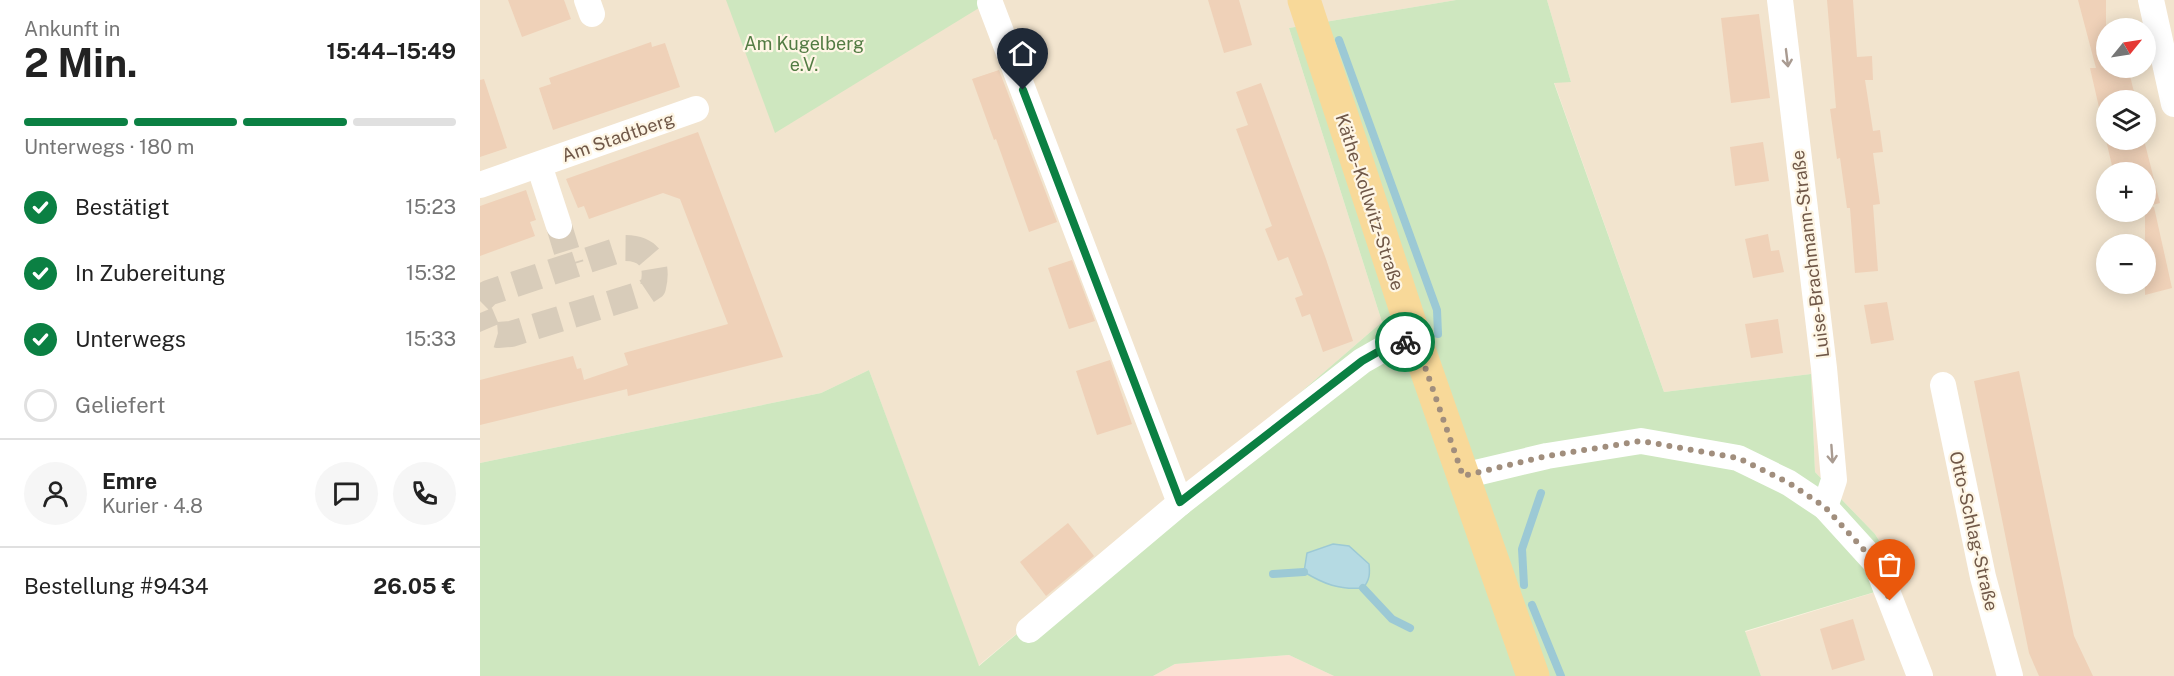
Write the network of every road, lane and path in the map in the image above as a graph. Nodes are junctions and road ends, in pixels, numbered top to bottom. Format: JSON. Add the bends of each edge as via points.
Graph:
{"nodes":[{"id":1,"x":1304,"y":0,"type":"edge"},
{"id":2,"x":1780,"y":0,"type":"edge"},
{"id":3,"x":2151,"y":0,"type":"edge"},
{"id":4,"x":990,"y":3,"type":"dead end"},
{"id":5,"x":2174,"y":104,"type":"edge"},
{"id":6,"x":696,"y":110,"type":"dead end"},
{"id":7,"x":539,"y":165,"type":"junction"},
{"id":8,"x":480,"y":185,"type":"edge"},
{"id":9,"x":559,"y":226,"type":"tunnel mouth"},
{"id":10,"x":1415,"y":338,"type":"junction"},
{"id":11,"x":1943,"y":385,"type":"dead end"},
{"id":12,"x":1463,"y":476,"type":"junction"},
{"id":13,"x":1180,"y":502,"type":"junction"},
{"id":14,"x":1825,"y":507,"type":"junction"},
{"id":15,"x":1029,"y":630,"type":"dead end"},
{"id":16,"x":1533,"y":676,"type":"edge"},
{"id":17,"x":1920,"y":676,"type":"edge"},
{"id":18,"x":2010,"y":676,"type":"edge"}],
"edges":[{"from":1,"to":10,"type":"main road","name":"Käthe-Kollwitz-Straße"},
{"from":2,"to":14,"type":"street","name":"Luise-Brachmann-Straße","one_way":true,"via":[[1834,480]]},
{"from":3,"to":5,"type":"street"},
{"from":4,"to":13,"type":"street"},
{"from":6,"to":7,"type":"street","name":"Am Stadtberg"},
{"from":7,"to":8,"type":"street","name":"Am Stadtberg"},
{"from":7,"to":9,"type":"street","name":"Am Stadtberg"},
{"from":10,"to":12,"type":"main road","name":"Käthe-Kollwitz-Straße"},
{"from":10,"to":13,"type":"street","via":[[1362,361]]},
{"from":11,"to":18,"type":"street","name":"Otto-Schlag-Straße","via":[[1983,577]]},
{"from":12,"to":14,"type":"street","via":[[1547,456],[1641,441],[1738,458],[1789,483]]},
{"from":12,"to":16,"type":"main road","name":"Käthe-Kollwitz-Straße"},
{"from":13,"to":15,"type":"street"},
{"from":14,"to":17,"type":"street","via":[[1876,563]]}]}
